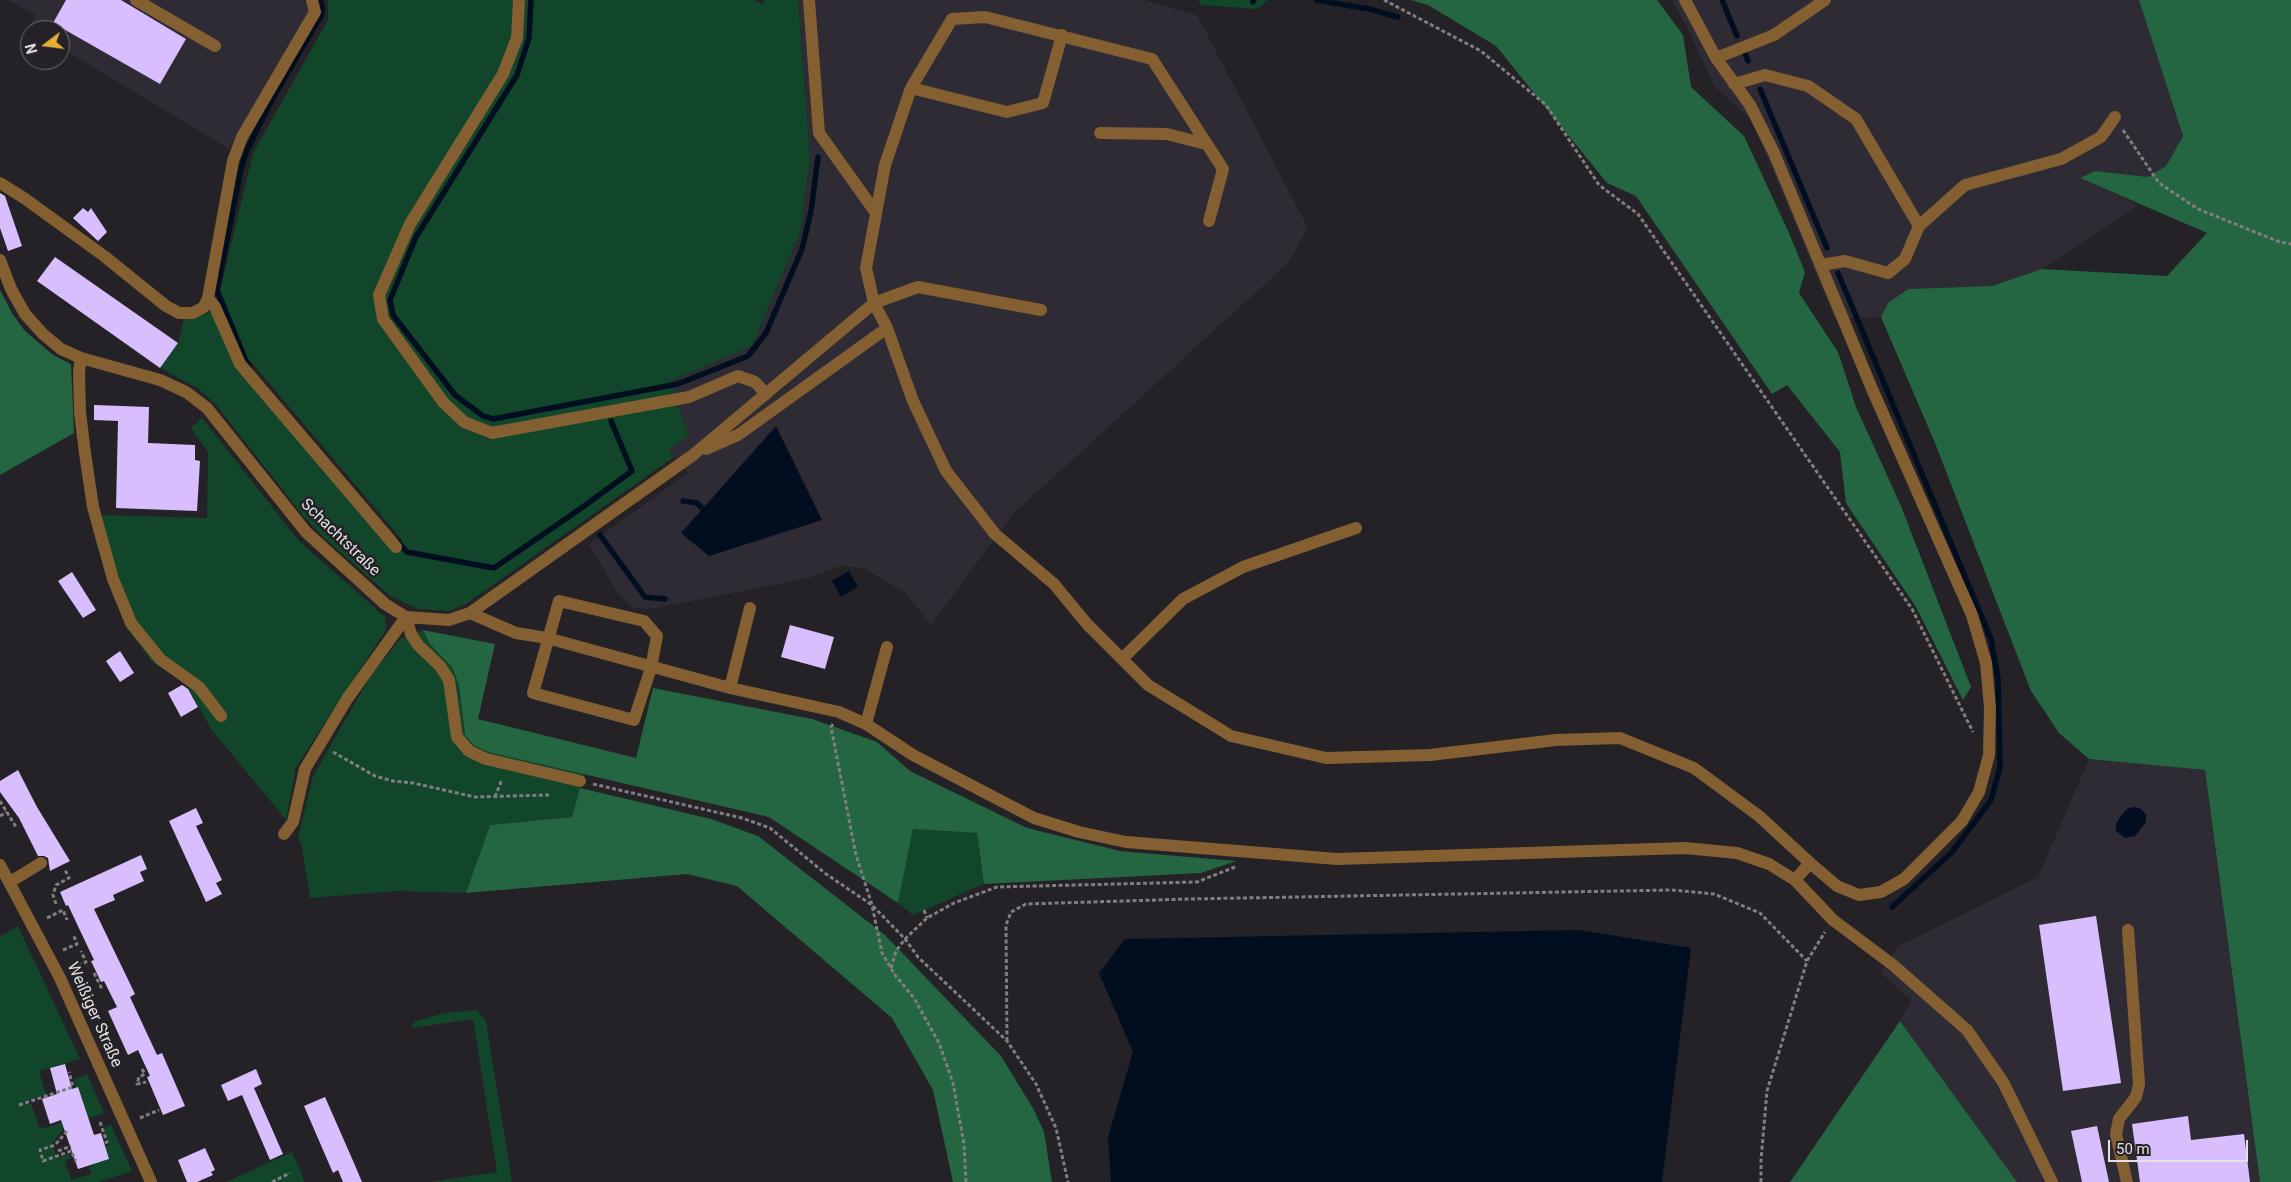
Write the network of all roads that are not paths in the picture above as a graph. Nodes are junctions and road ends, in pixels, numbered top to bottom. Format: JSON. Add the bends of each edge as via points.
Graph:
{"nodes":[{"id":1,"x":136,"y":0,"type":"edge"},
{"id":2,"x":312,"y":0,"type":"edge"},
{"id":3,"x":519,"y":0,"type":"edge"},
{"id":4,"x":809,"y":0,"type":"edge"},
{"id":5,"x":1685,"y":0,"type":"edge"},
{"id":6,"x":1825,"y":0,"type":"edge"},
{"id":7,"x":1062,"y":35,"type":"junction"},
{"id":8,"x":216,"y":46,"type":"dead end"},
{"id":9,"x":1716,"y":58,"type":"junction"},
{"id":10,"x":1734,"y":84,"type":"junction"},
{"id":11,"x":911,"y":88,"type":"junction"},
{"id":12,"x":2115,"y":117,"type":"road end"},
{"id":13,"x":1100,"y":133,"type":"dead end"},
{"id":14,"x":1206,"y":144,"type":"junction"},
{"id":15,"x":0,"y":183,"type":"edge"},
{"id":16,"x":876,"y":213,"type":"junction"},
{"id":17,"x":1208,"y":221,"type":"dead end"},
{"id":18,"x":1918,"y":226,"type":"junction"},
{"id":19,"x":0,"y":260,"type":"edge"},
{"id":20,"x":1821,"y":265,"type":"junction"},
{"id":21,"x":208,"y":298,"type":"junction"},
{"id":22,"x":874,"y":303,"type":"junction"},
{"id":23,"x":1041,"y":310,"type":"dead end"},
{"id":24,"x":887,"y":328,"type":"junction"},
{"id":25,"x":81,"y":358,"type":"junction"},
{"id":26,"x":766,"y":394,"type":"junction"},
{"id":27,"x":693,"y":455,"type":"junction"},
{"id":28,"x":1356,"y":528,"type":"dead end"},
{"id":29,"x":396,"y":547,"type":"dead end"},
{"id":30,"x":750,"y":608,"type":"dead end"},
{"id":31,"x":470,"y":613,"type":"junction"},
{"id":32,"x":406,"y":616,"type":"junction"},
{"id":33,"x":547,"y":638,"type":"junction"},
{"id":34,"x":887,"y":647,"type":"dead end"},
{"id":35,"x":1122,"y":659,"type":"junction"},
{"id":36,"x":651,"y":668,"type":"junction"},
{"id":37,"x":730,"y":688,"type":"junction"},
{"id":38,"x":221,"y":716,"type":"dead end"},
{"id":39,"x":866,"y":724,"type":"junction"},
{"id":40,"x":580,"y":781,"type":"road end"},
{"id":41,"x":284,"y":834,"type":"dead end"},
{"id":42,"x":41,"y":863,"type":"dead end"},
{"id":43,"x":1810,"y":863,"type":"junction"},
{"id":44,"x":0,"y":865,"type":"edge"},
{"id":45,"x":1795,"y":880,"type":"junction"},
{"id":46,"x":10,"y":882,"type":"junction"},
{"id":47,"x":2128,"y":930,"type":"dead end"},
{"id":48,"x":151,"y":1182,"type":"edge"},
{"id":49,"x":2052,"y":1182,"type":"edge"},
{"id":50,"x":2127,"y":1182,"type":"edge"}],
"edges":[{"from":1,"to":8,"type":"street"},
{"from":2,"to":21,"type":"street","via":[[315,12],[242,137],[233,161]]},
{"from":3,"to":26,"type":"street","via":[[517,38],[503,74],[410,224],[379,295],[383,319],[443,402],[464,422],[492,433],[689,397],[738,376],[755,382]]},
{"from":4,"to":16,"type":"street","via":[[819,133]]},
{"from":5,"to":9,"type":"street"},
{"from":6,"to":9,"type":"street","via":[[1774,35]]},
{"from":7,"to":11,"type":"street","via":[[984,17],[952,19]]},
{"from":7,"to":11,"type":"street","via":[[1043,103],[1007,112]]},
{"from":7,"to":14,"type":"street","via":[[1152,59]]},
{"from":9,"to":10,"type":"street"},
{"from":10,"to":18,"type":"street","via":[[1765,75],[1808,86],[1856,118]]},
{"from":10,"to":20,"type":"street","via":[[1750,105],[1774,153]]},
{"from":11,"to":16,"type":"street","via":[[885,165]]},
{"from":12,"to":18,"type":"street","via":[[2101,137],[2061,159],[1965,184]]},
{"from":13,"to":14,"type":"street","via":[[1167,134]]},
{"from":14,"to":17,"type":"street","via":[[1223,169]]},
{"from":15,"to":21,"type":"street","via":[[104,256],[166,306],[179,313],[193,313],[204,307]]},
{"from":16,"to":22,"type":"street","via":[[866,268]]},
{"from":18,"to":20,"type":"street","via":[[1905,260],[1888,273],[1845,261]]},
{"from":19,"to":25,"type":"street","name":"Schachtstraße","via":[[11,290],[25,314],[61,349]]},
{"from":20,"to":43,"type":"street","via":[[1972,615],[1986,663],[1990,708],[1989,754],[1979,792],[1962,822],[1904,879],[1881,892],[1859,896],[1837,886]]},
{"from":21,"to":29,"type":"street","via":[[240,364]]},
{"from":22,"to":23,"type":"street","via":[[918,286]]},
{"from":22,"to":24,"type":"street"},
{"from":22,"to":26,"type":"street"},
{"from":24,"to":27,"type":"street","via":[[738,435]]},
{"from":24,"to":35,"type":"street","via":[[913,401],[946,470],[995,534],[1054,584]]},
{"from":25,"to":32,"type":"street","name":"Schachtstraße","via":[[160,380],[186,392],[207,408],[306,532],[385,604]]},
{"from":25,"to":38,"type":"street","via":[[80,412],[87,470],[101,541],[113,579],[131,623],[160,659],[199,687]]},
{"from":26,"to":27,"type":"street"},
{"from":27,"to":31,"type":"street","name":"Schachtstraße"},
{"from":28,"to":35,"type":"street","via":[[1243,567],[1183,599]]},
{"from":30,"to":37,"type":"street"},
{"from":31,"to":32,"type":"street","name":"Schachtstraße","via":[[448,620]]},
{"from":31,"to":33,"type":"street","via":[[516,633]]},
{"from":32,"to":40,"type":"street","via":[[418,645],[440,666],[449,680],[457,736],[469,751],[486,759]]},
{"from":32,"to":41,"type":"street","via":[[347,699],[305,769],[293,822]]},
{"from":33,"to":36,"type":"street"},
{"from":33,"to":36,"type":"street","via":[[559,601],[644,621],[657,636]]},
{"from":33,"to":36,"type":"street","via":[[533,693],[634,720]]},
{"from":34,"to":39,"type":"street"},
{"from":35,"to":43,"type":"street","via":[[1148,685],[1231,736],[1326,758],[1430,755],[1556,740],[1620,738],[1694,768],[1759,816]]},
{"from":36,"to":37,"type":"street"},
{"from":37,"to":39,"type":"street","via":[[838,712]]},
{"from":39,"to":45,"type":"street","via":[[913,755],[1034,818],[1126,842],[1337,860],[1685,848],[1737,854],[1769,864]]},
{"from":42,"to":46,"type":"street"},
{"from":43,"to":45,"type":"street"},
{"from":44,"to":46,"type":"street","name":"Weißiger Straße"},
{"from":45,"to":49,"type":"street","via":[[1833,920],[1893,965],[1967,1030],[2002,1082]]},
{"from":46,"to":48,"type":"street","name":"Weißiger Straße","via":[[60,978]]},
{"from":47,"to":50,"type":"street","via":[[2139,1084],[2136,1097],[2119,1118],[2116,1134]]}]}
